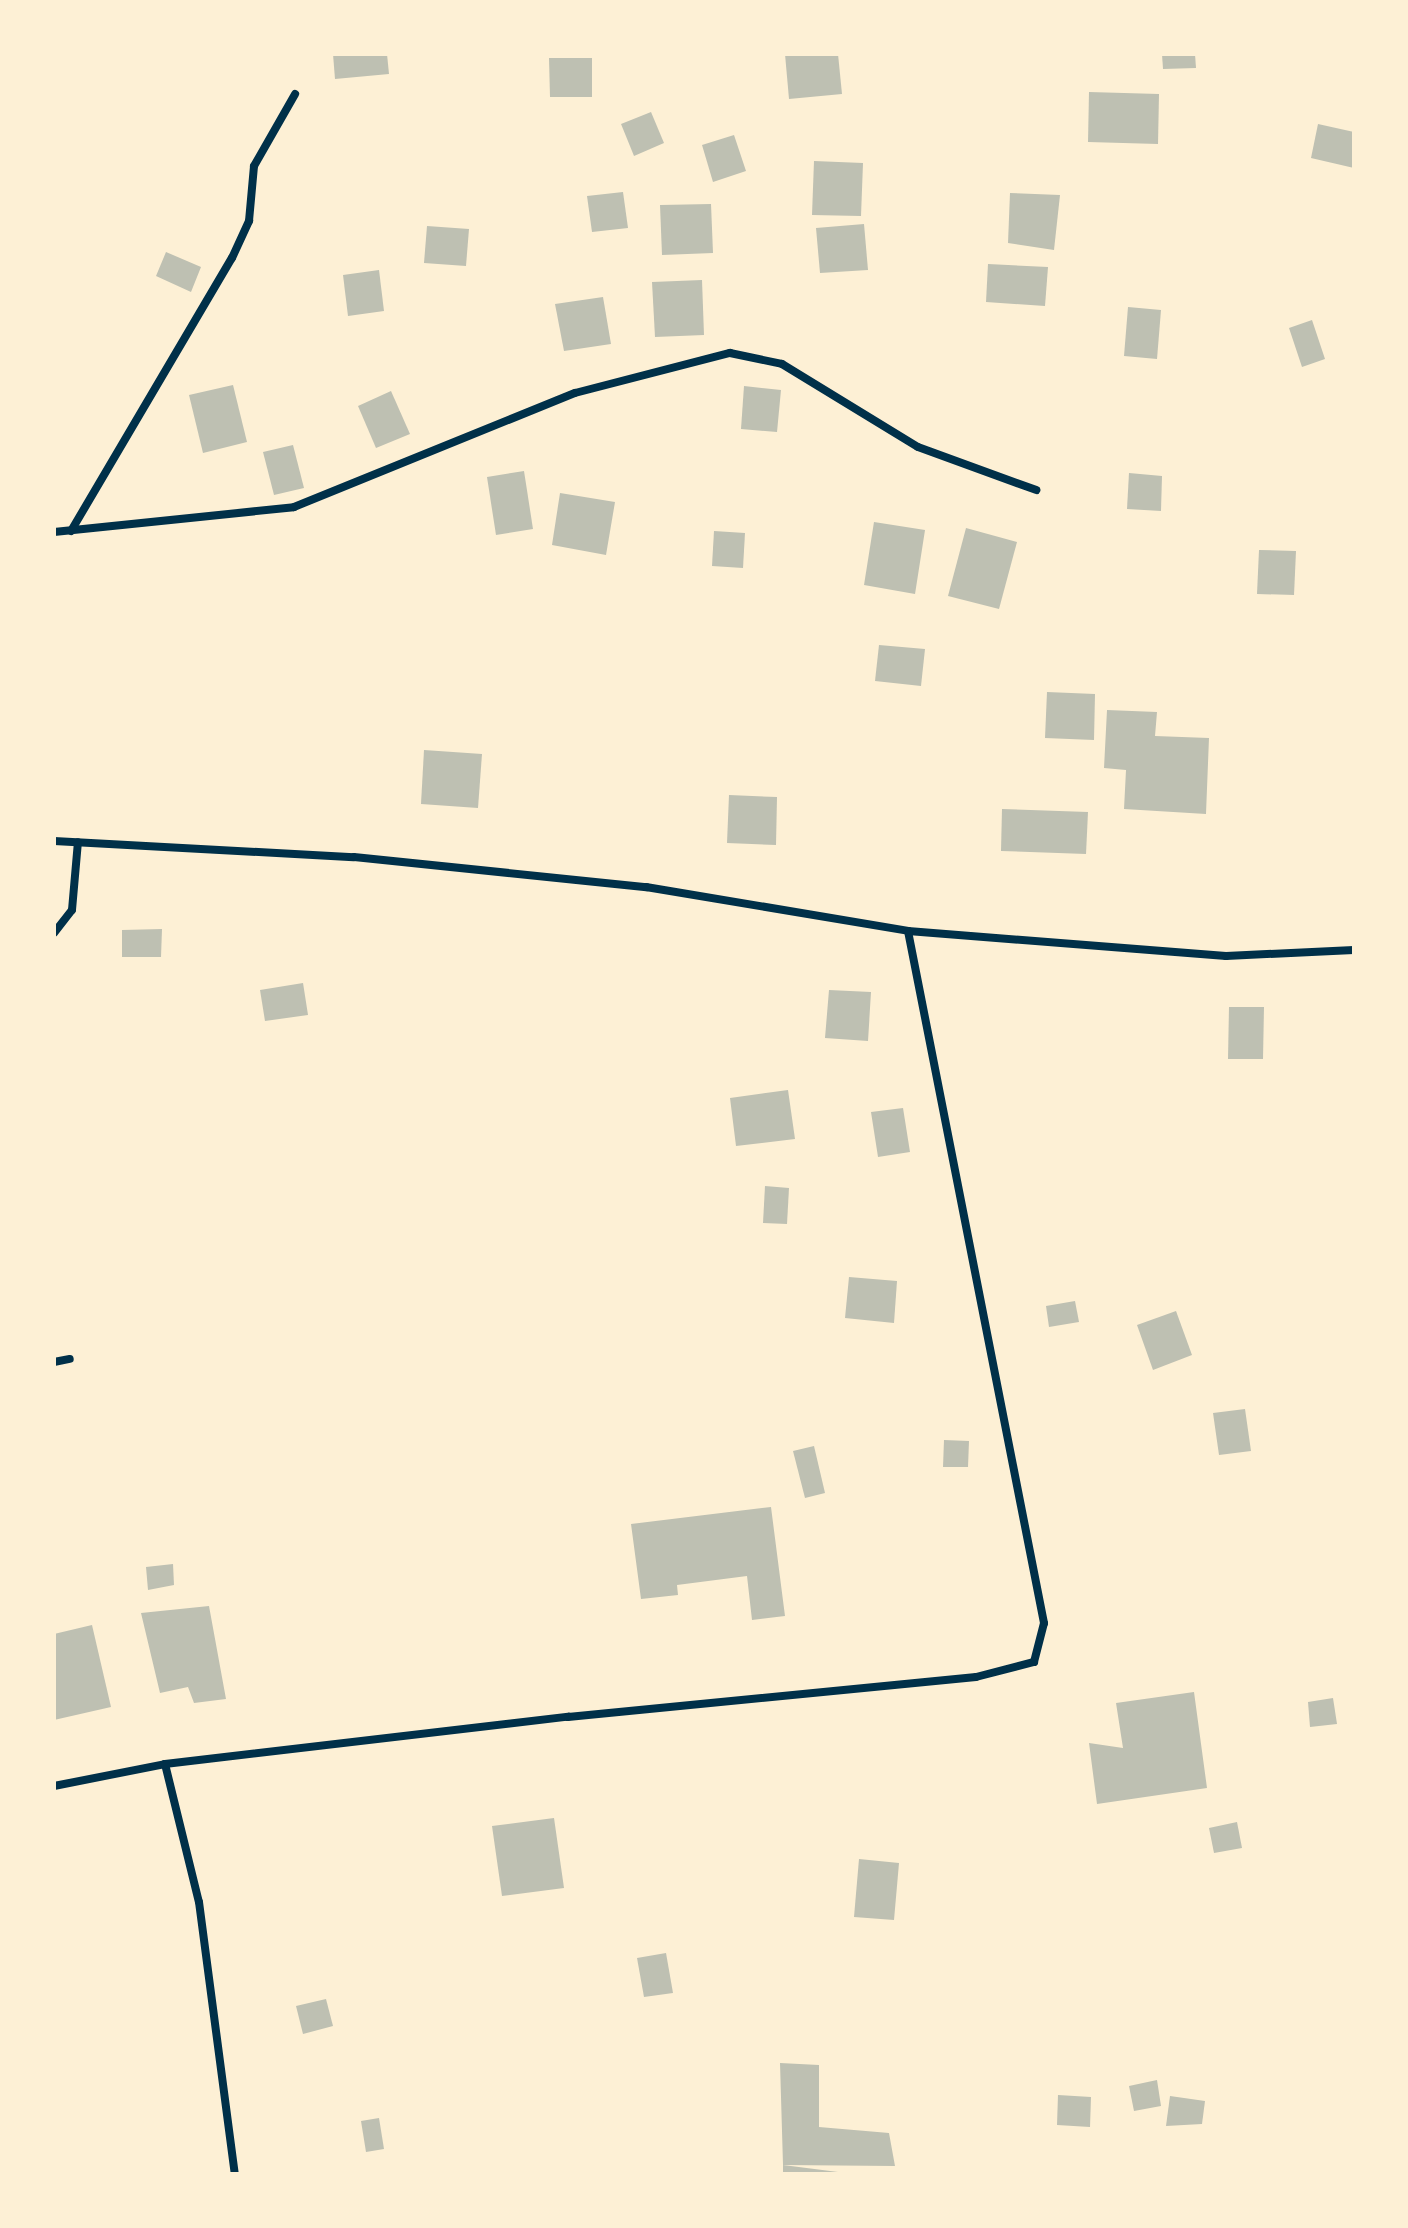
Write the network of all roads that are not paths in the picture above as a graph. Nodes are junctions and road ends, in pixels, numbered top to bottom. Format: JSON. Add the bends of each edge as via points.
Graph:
{"nodes":[{"id":1,"x":295,"y":94,"type":"dead end"},
{"id":2,"x":1036,"y":490,"type":"dead end"},
{"id":3,"x":71,"y":531,"type":"junction"},
{"id":4,"x":54,"y":532,"type":"edge"},
{"id":5,"x":54,"y":841,"type":"edge"},
{"id":6,"x":78,"y":842,"type":"junction"},
{"id":7,"x":908,"y":931,"type":"junction"},
{"id":8,"x":54,"y":933,"type":"edge"},
{"id":9,"x":1354,"y":950,"type":"edge"},
{"id":10,"x":70,"y":1359,"type":"dead end"},
{"id":11,"x":54,"y":1362,"type":"edge"},
{"id":12,"x":165,"y":1764,"type":"junction"},
{"id":13,"x":54,"y":1786,"type":"edge"},
{"id":14,"x":235,"y":2174,"type":"edge"}],
"edges":[{"from":1,"to":3,"type":"street","via":[[254,166],[249,221],[232,258]]},
{"from":2,"to":3,"type":"street","via":[[918,447],[782,364],[730,353],[575,393],[294,507]]},
{"from":3,"to":4,"type":"street"},
{"from":5,"to":6,"type":"street"},
{"from":6,"to":7,"type":"street","via":[[354,857],[646,887]]},
{"from":6,"to":8,"type":"street","via":[[72,910]]},
{"from":7,"to":9,"type":"street","via":[[1226,956]]},
{"from":7,"to":12,"type":"street","via":[[1044,1623],[1034,1662],[976,1677]]},
{"from":10,"to":11,"type":"street"},
{"from":12,"to":13,"type":"street"},
{"from":12,"to":14,"type":"street","via":[[199,1902]]}]}
